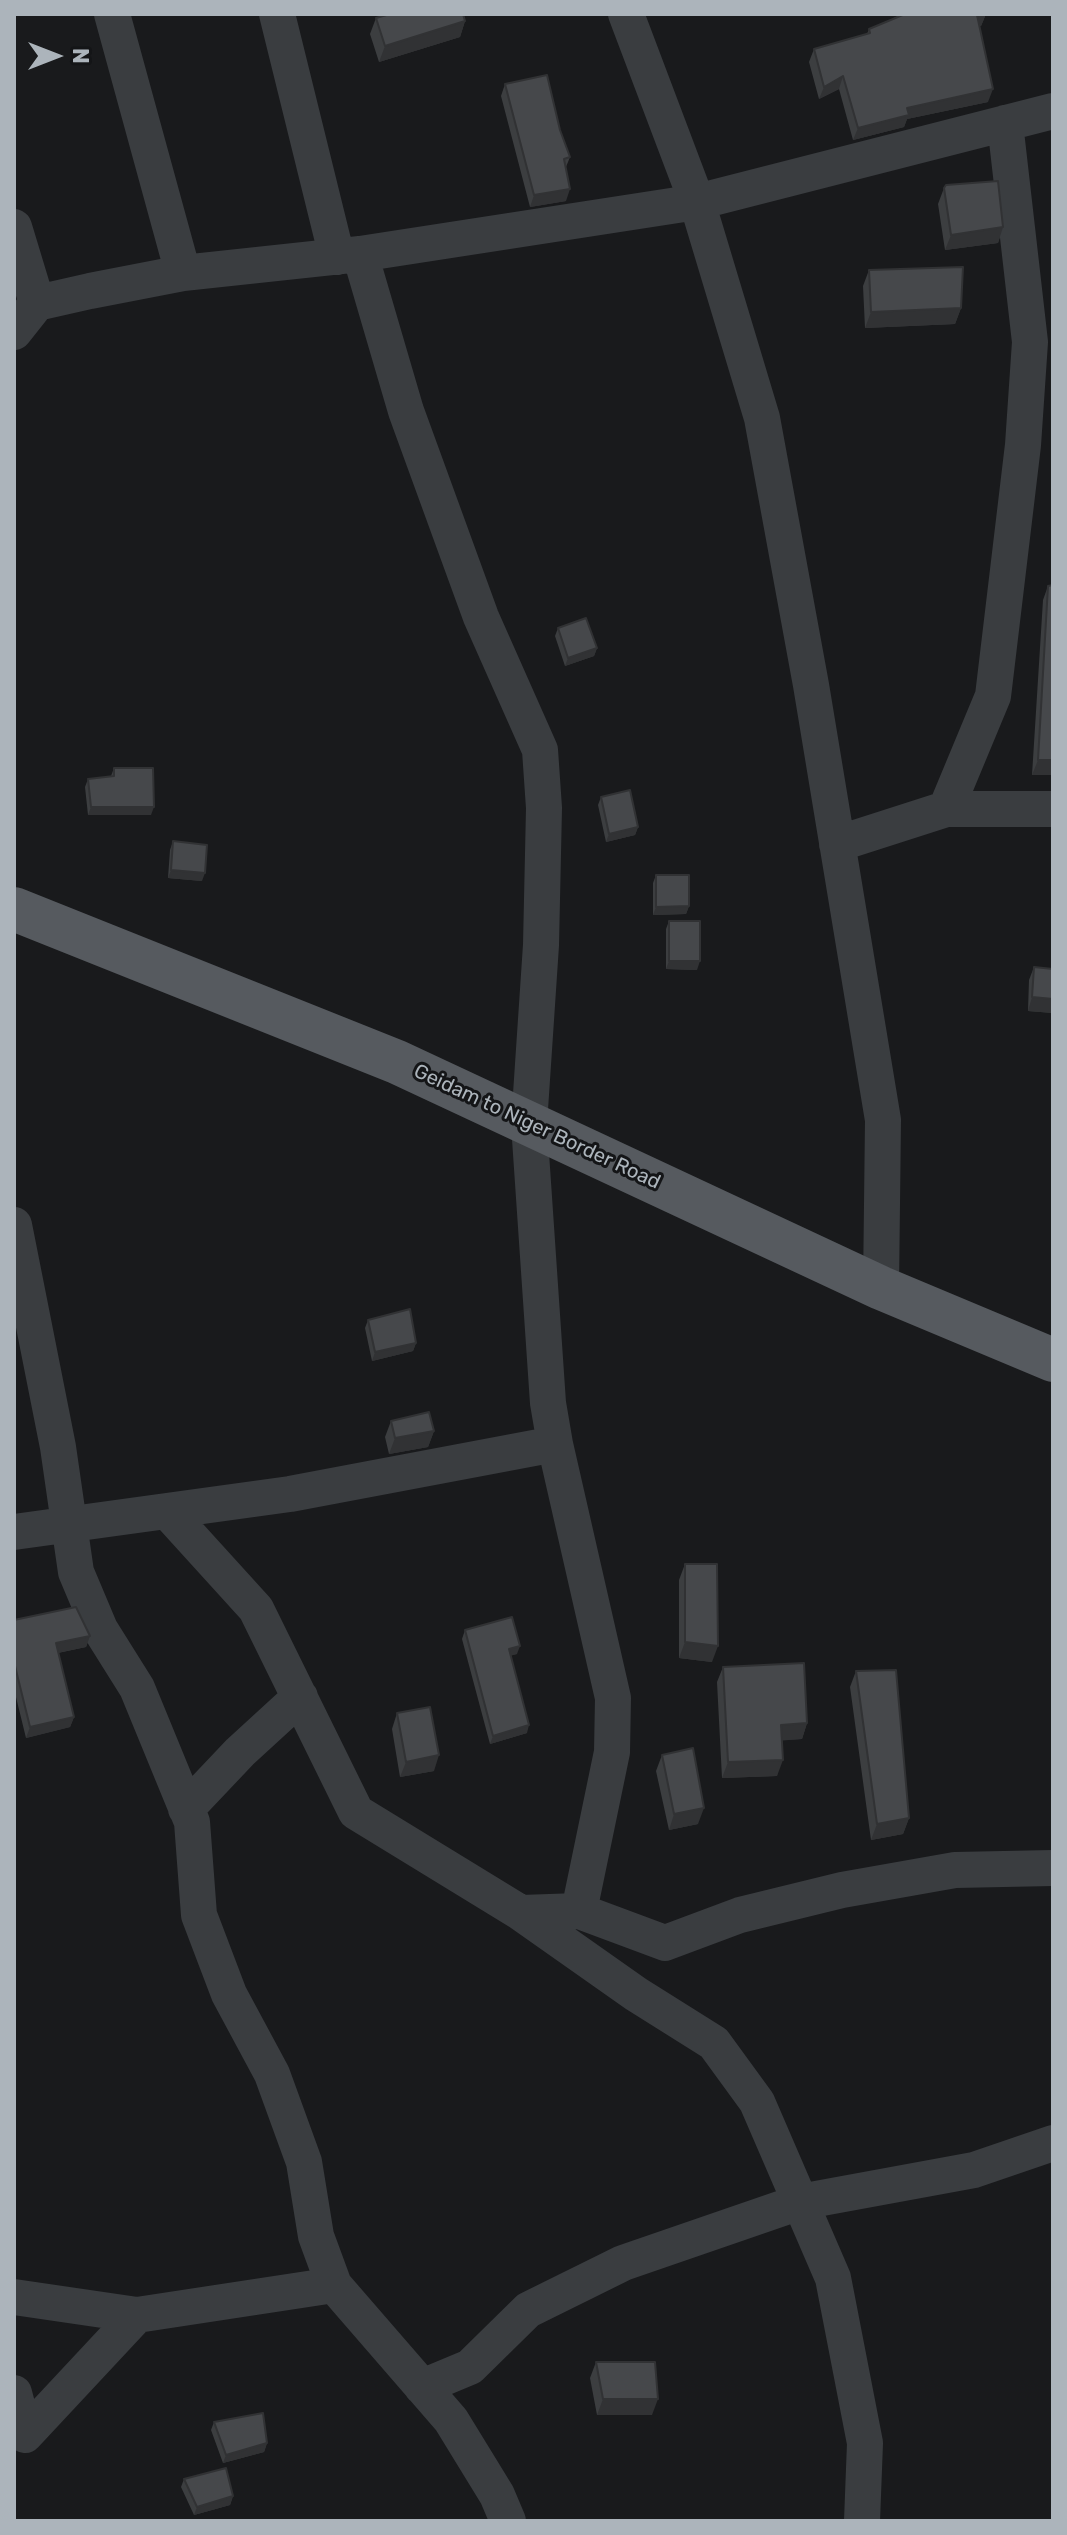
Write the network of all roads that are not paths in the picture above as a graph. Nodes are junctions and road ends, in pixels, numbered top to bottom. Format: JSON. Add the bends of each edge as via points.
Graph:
{"nodes":[{"id":1,"x":112,"y":14,"type":"edge"},
{"id":2,"x":277,"y":14,"type":"edge"},
{"id":3,"x":626,"y":14,"type":"edge"},
{"id":4,"x":1053,"y":111,"type":"edge"},
{"id":5,"x":1005,"y":123,"type":"junction"},
{"id":6,"x":697,"y":202,"type":"junction"},
{"id":7,"x":14,"y":227,"type":"edge"},
{"id":8,"x":349,"y":256,"type":"junction"},
{"id":9,"x":183,"y":273,"type":"junction"},
{"id":10,"x":37,"y":303,"type":"junction"},
{"id":11,"x":14,"y":332,"type":"edge"},
{"id":12,"x":946,"y":809,"type":"junction"},
{"id":13,"x":1053,"y":809,"type":"edge"},
{"id":14,"x":837,"y":844,"type":"junction"},
{"id":15,"x":14,"y":909,"type":"edge"},
{"id":16,"x":529,"y":1124,"type":"junction"},
{"id":17,"x":14,"y":1225,"type":"edge"},
{"id":18,"x":881,"y":1288,"type":"junction"},
{"id":19,"x":1053,"y":1360,"type":"edge"},
{"id":20,"x":555,"y":1444,"type":"junction"},
{"id":21,"x":167,"y":1511,"type":"junction"},
{"id":22,"x":69,"y":1525,"type":"junction"},
{"id":23,"x":14,"y":1532,"type":"edge"},
{"id":24,"x":300,"y":1697,"type":"junction"},
{"id":25,"x":186,"y":1809,"type":"junction"},
{"id":26,"x":1053,"y":1868,"type":"edge"},
{"id":27,"x":579,"y":1911,"type":"junction"},
{"id":28,"x":521,"y":1913,"type":"junction"},
{"id":29,"x":1053,"y":2143,"type":"edge"},
{"id":30,"x":800,"y":2202,"type":"junction"},
{"id":31,"x":334,"y":2285,"type":"junction"},
{"id":32,"x":14,"y":2297,"type":"edge"},
{"id":33,"x":137,"y":2315,"type":"junction"},
{"id":34,"x":422,"y":2387,"type":"junction"},
{"id":35,"x":14,"y":2393,"type":"edge"},
{"id":36,"x":508,"y":2521,"type":"edge"},
{"id":37,"x":862,"y":2521,"type":"edge"}],
"edges":[{"from":1,"to":9,"type":"street"},
{"from":2,"to":8,"type":"street"},
{"from":3,"to":6,"type":"street"},
{"from":4,"to":5,"type":"street"},
{"from":5,"to":6,"type":"street"},
{"from":5,"to":12,"type":"street","via":[[1030,342],[1023,445],[993,696]]},
{"from":6,"to":8,"type":"street"},
{"from":6,"to":14,"type":"street","via":[[762,418]]},
{"from":7,"to":10,"type":"street"},
{"from":8,"to":9,"type":"street"},
{"from":8,"to":16,"type":"street","via":[[481,617],[540,750],[541,945]]},
{"from":9,"to":10,"type":"street"},
{"from":10,"to":11,"type":"street"},
{"from":12,"to":13,"type":"street"},
{"from":12,"to":14,"type":"street"},
{"from":14,"to":18,"type":"street","via":[[883,1120]]},
{"from":15,"to":16,"type":"main road","name":"Geidam to Niger Border Road","via":[[397,1062]]},
{"from":16,"to":18,"type":"main road","name":"Geidam to Niger Border Road"},
{"from":16,"to":20,"type":"street"},
{"from":17,"to":22,"type":"street"},
{"from":18,"to":19,"type":"main road","name":"Geidam to Niger Border Road"},
{"from":20,"to":21,"type":"street","via":[[290,1494]]},
{"from":20,"to":27,"type":"street","via":[[613,1698],[612,1752]]},
{"from":21,"to":22,"type":"street"},
{"from":21,"to":24,"type":"street","via":[[256,1609]]},
{"from":22,"to":23,"type":"street"},
{"from":22,"to":25,"type":"street","via":[[76,1572],[100,1629],[137,1688]]},
{"from":24,"to":25,"type":"street"},
{"from":24,"to":28,"type":"street","via":[[356,1812]]},
{"from":25,"to":31,"type":"street","via":[[192,1822],[199,1915],[229,1994],[272,2074],[304,2162],[316,2236]]},
{"from":26,"to":27,"type":"street","via":[[955,1870],[842,1890],[740,1915],[665,1943]]},
{"from":27,"to":28,"type":"street"},
{"from":28,"to":30,"type":"street","via":[[714,2043],[757,2102]]},
{"from":29,"to":30,"type":"street","via":[[974,2170]]},
{"from":30,"to":34,"type":"street","via":[[623,2263],[528,2310],[470,2367]]},
{"from":30,"to":37,"type":"street","via":[[833,2278],[853,2372],[865,2443]]},
{"from":31,"to":33,"type":"street"},
{"from":31,"to":34,"type":"street"},
{"from":32,"to":33,"type":"street"},
{"from":33,"to":35,"type":"street","via":[[25,2435]]},
{"from":34,"to":36,"type":"street","via":[[451,2420]]}]}
